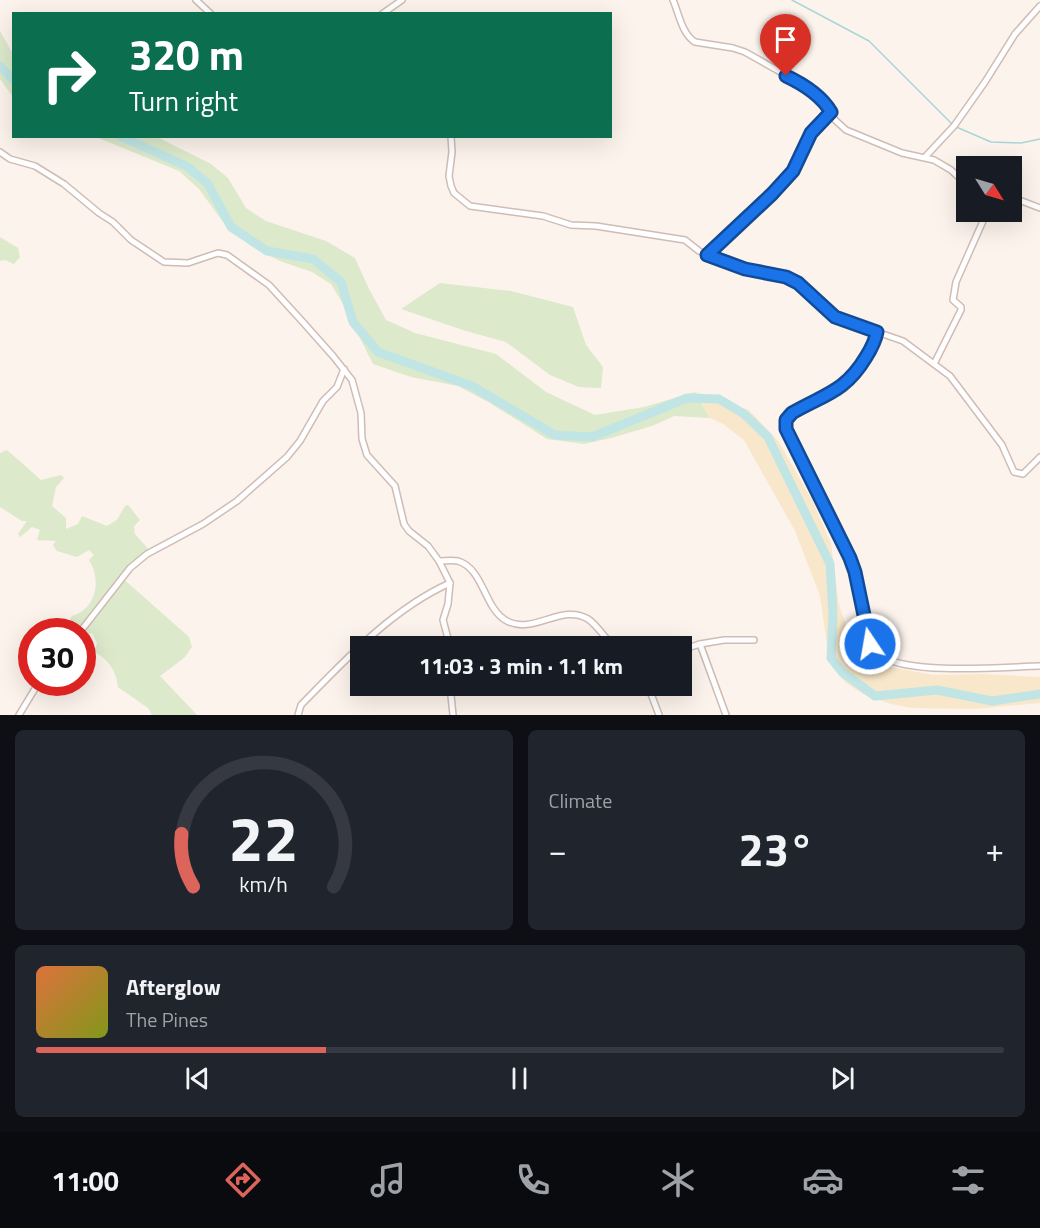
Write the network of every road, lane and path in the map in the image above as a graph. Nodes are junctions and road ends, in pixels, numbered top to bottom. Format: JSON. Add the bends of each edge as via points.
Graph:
{"nodes":[{"id":1,"x":196,"y":0,"type":"edge"},
{"id":2,"x":402,"y":0,"type":"edge"},
{"id":3,"x":673,"y":0,"type":"edge"},
{"id":4,"x":1040,"y":6,"type":"edge"},
{"id":5,"x":209,"y":12,"type":"edge"},
{"id":6,"x":385,"y":12,"type":"edge"},
{"id":7,"x":831,"y":112,"type":"junction"},
{"id":8,"x":451,"y":138,"type":"edge"},
{"id":9,"x":0,"y":152,"type":"edge"},
{"id":10,"x":926,"y":156,"type":"junction"},
{"id":11,"x":956,"y":175,"type":"edge"},
{"id":12,"x":1022,"y":201,"type":"edge"},
{"id":13,"x":1040,"y":208,"type":"edge"},
{"id":14,"x":983,"y":222,"type":"edge"},
{"id":15,"x":707,"y":255,"type":"junction"},
{"id":16,"x":877,"y":332,"type":"junction"},
{"id":17,"x":934,"y":364,"type":"junction"},
{"id":18,"x":344,"y":369,"type":"junction"},
{"id":19,"x":1040,"y":458,"type":"edge"},
{"id":20,"x":439,"y":561,"type":"junction"},
{"id":21,"x":450,"y":583,"type":"junction"},
{"id":22,"x":91,"y":618,"type":"edge"},
{"id":23,"x":447,"y":636,"type":"edge"},
{"id":24,"x":604,"y":636,"type":"edge"},
{"id":25,"x":754,"y":640,"type":"dead end"},
{"id":26,"x":700,"y":644,"type":"junction"},
{"id":27,"x":692,"y":647,"type":"edge"},
{"id":28,"x":1040,"y":666,"type":"edge"},
{"id":29,"x":31,"y":696,"type":"edge"},
{"id":30,"x":451,"y":696,"type":"edge"},
{"id":31,"x":651,"y":696,"type":"edge"},
{"id":32,"x":19,"y":715,"type":"edge"},
{"id":33,"x":298,"y":715,"type":"edge"},
{"id":34,"x":453,"y":715,"type":"edge"},
{"id":35,"x":658,"y":715,"type":"edge"},
{"id":36,"x":726,"y":715,"type":"edge"}],
"edges":[{"from":1,"to":5,"type":"street"},
{"from":2,"to":6,"type":"street"},
{"from":3,"to":7,"type":"street","via":[[687,34],[695,42],[745,52],[800,83],[826,103]]},
{"from":4,"to":10,"type":"street","via":[[1015,34],[954,126]]},
{"from":7,"to":10,"type":"street","via":[[846,130],[902,153]]},
{"from":7,"to":15,"type":"street","via":[[811,133],[793,171]]},
{"from":8,"to":15,"type":"street","via":[[451,186],[470,206],[543,216],[571,225],[686,240]]},
{"from":9,"to":18,"type":"street","via":[[10,159],[35,165],[64,184],[164,262],[188,263],[218,253],[227,255],[269,285]]},
{"from":10,"to":11,"type":"street"},
{"from":12,"to":13,"type":"street"},
{"from":14,"to":17,"type":"street","via":[[956,282],[953,300],[961,310]]},
{"from":15,"to":16,"type":"street","via":[[745,269],[786,277],[835,317]]},
{"from":16,"to":17,"type":"street","via":[[903,341]]},
{"from":16,"to":28,"type":"street","via":[[865,359],[846,383],[786,420],[786,429],[852,565],[870,644],[890,660],[919,667]]},
{"from":17,"to":19,"type":"street","via":[[950,376],[973,404],[1002,445],[1014,472],[1023,474]]},
{"from":18,"to":20,"type":"street","via":[[352,380],[361,412],[367,455],[395,486],[404,524]]},
{"from":18,"to":22,"type":"street","via":[[337,387],[323,401],[287,457],[237,501],[147,554],[130,568]]},
{"from":20,"to":21,"type":"street"},
{"from":20,"to":24,"type":"street","via":[[458,561],[472,570],[497,612],[507,621],[521,625],[576,615],[589,619]]},
{"from":21,"to":23,"type":"street","via":[[443,620]]},
{"from":21,"to":33,"type":"street","via":[[407,607],[362,644],[301,705]]},
{"from":25,"to":26,"type":"street"},
{"from":26,"to":27,"type":"street"},
{"from":26,"to":36,"type":"street"},
{"from":29,"to":32,"type":"street"},
{"from":30,"to":34,"type":"street"},
{"from":31,"to":35,"type":"street"}]}
